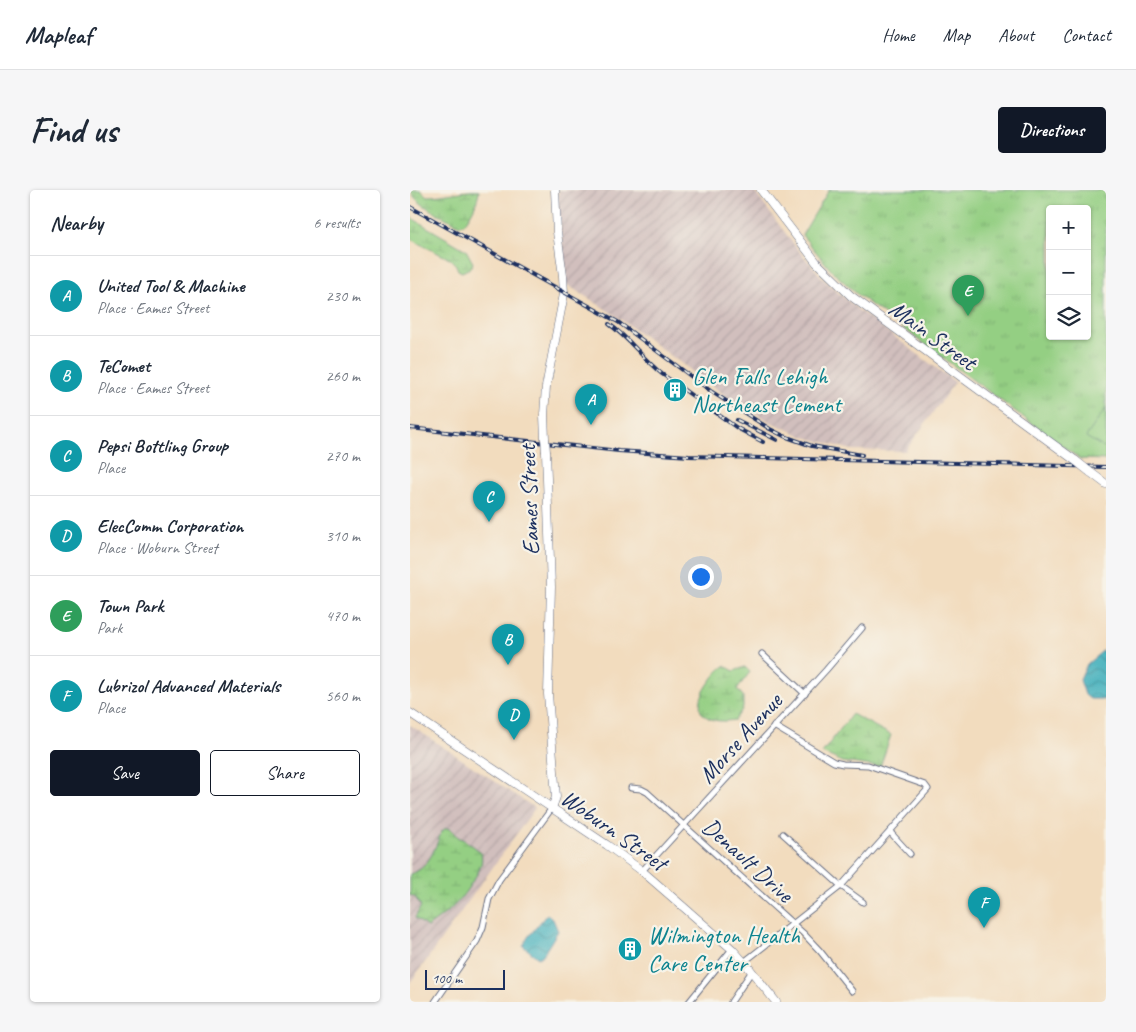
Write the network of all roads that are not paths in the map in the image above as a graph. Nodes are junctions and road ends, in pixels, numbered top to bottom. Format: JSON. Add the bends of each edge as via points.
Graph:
{"nodes":[{"id":1,"x":555,"y":190,"type":"edge"},
{"id":2,"x":762,"y":190,"type":"edge"},
{"id":3,"x":1106,"y":484,"type":"edge"},
{"id":4,"x":862,"y":628,"type":"dead end"},
{"id":5,"x":762,"y":654,"type":"dead end"},
{"id":6,"x":805,"y":694,"type":"junction"},
{"id":7,"x":410,"y":714,"type":"edge"},
{"id":8,"x":774,"y":726,"type":"junction"},
{"id":9,"x":631,"y":788,"type":"dead end"},
{"id":10,"x":552,"y":808,"type":"junction"},
{"id":11,"x":683,"y":825,"type":"junction"},
{"id":12,"x":890,"y":832,"type":"junction"},
{"id":13,"x":783,"y":834,"type":"dead end"},
{"id":14,"x":910,"y":854,"type":"dead end"},
{"id":15,"x":642,"y":870,"type":"junction"},
{"id":16,"x":841,"y":886,"type":"junction"},
{"id":17,"x":863,"y":902,"type":"dead end"},
{"id":18,"x":793,"y":924,"type":"junction"},
{"id":19,"x":732,"y":949,"type":"junction"},
{"id":20,"x":744,"y":962,"type":"junction"},
{"id":21,"x":752,"y":972,"type":"junction"},
{"id":22,"x":852,"y":992,"type":"dead end"},
{"id":23,"x":435,"y":1002,"type":"edge"},
{"id":24,"x":689,"y":1002,"type":"edge"},
{"id":25,"x":731,"y":1002,"type":"edge"},
{"id":26,"x":776,"y":1002,"type":"edge"}],
"edges":[{"from":1,"to":10,"type":"main road","name":"Eames Street","bridge":true,"via":[[564,294],[546,387],[544,415],[551,576],[548,694],[556,797]]},
{"from":2,"to":3,"type":"main road","name":"Main Street","bridge":true,"via":[[817,263],[851,296]]},
{"from":4,"to":6,"type":"street","name":"Morse Avenue"},
{"from":5,"to":6,"type":"street"},
{"from":6,"to":8,"type":"street","name":"Morse Avenue"},
{"from":7,"to":10,"type":"main road","name":"Woburn Street"},
{"from":8,"to":11,"type":"street","name":"Morse Avenue"},
{"from":8,"to":12,"type":"street","via":[[834,762],[868,765],[928,787]]},
{"from":9,"to":11,"type":"street","name":"Denault Drive","via":[[645,791]]},
{"from":10,"to":15,"type":"main road","name":"Woburn Street"},
{"from":10,"to":23,"type":"street","via":[[498,880],[477,941]]},
{"from":11,"to":15,"type":"street","name":"Morse Avenue"},
{"from":11,"to":18,"type":"street","name":"Denault Drive"},
{"from":12,"to":14,"type":"street"},
{"from":12,"to":16,"type":"street"},
{"from":13,"to":16,"type":"street"},
{"from":15,"to":19,"type":"main road","name":"Woburn Street"},
{"from":16,"to":17,"type":"street"},
{"from":16,"to":18,"type":"street"},
{"from":18,"to":20,"type":"street"},
{"from":18,"to":22,"type":"street","name":"Denault Drive","via":[[815,945]]},
{"from":19,"to":20,"type":"main road","name":"Woburn Street"},
{"from":19,"to":24,"type":"street"},
{"from":20,"to":21,"type":"main road","name":"Woburn Street"},
{"from":21,"to":25,"type":"street"},
{"from":21,"to":26,"type":"main road","name":"Woburn Street"}]}
